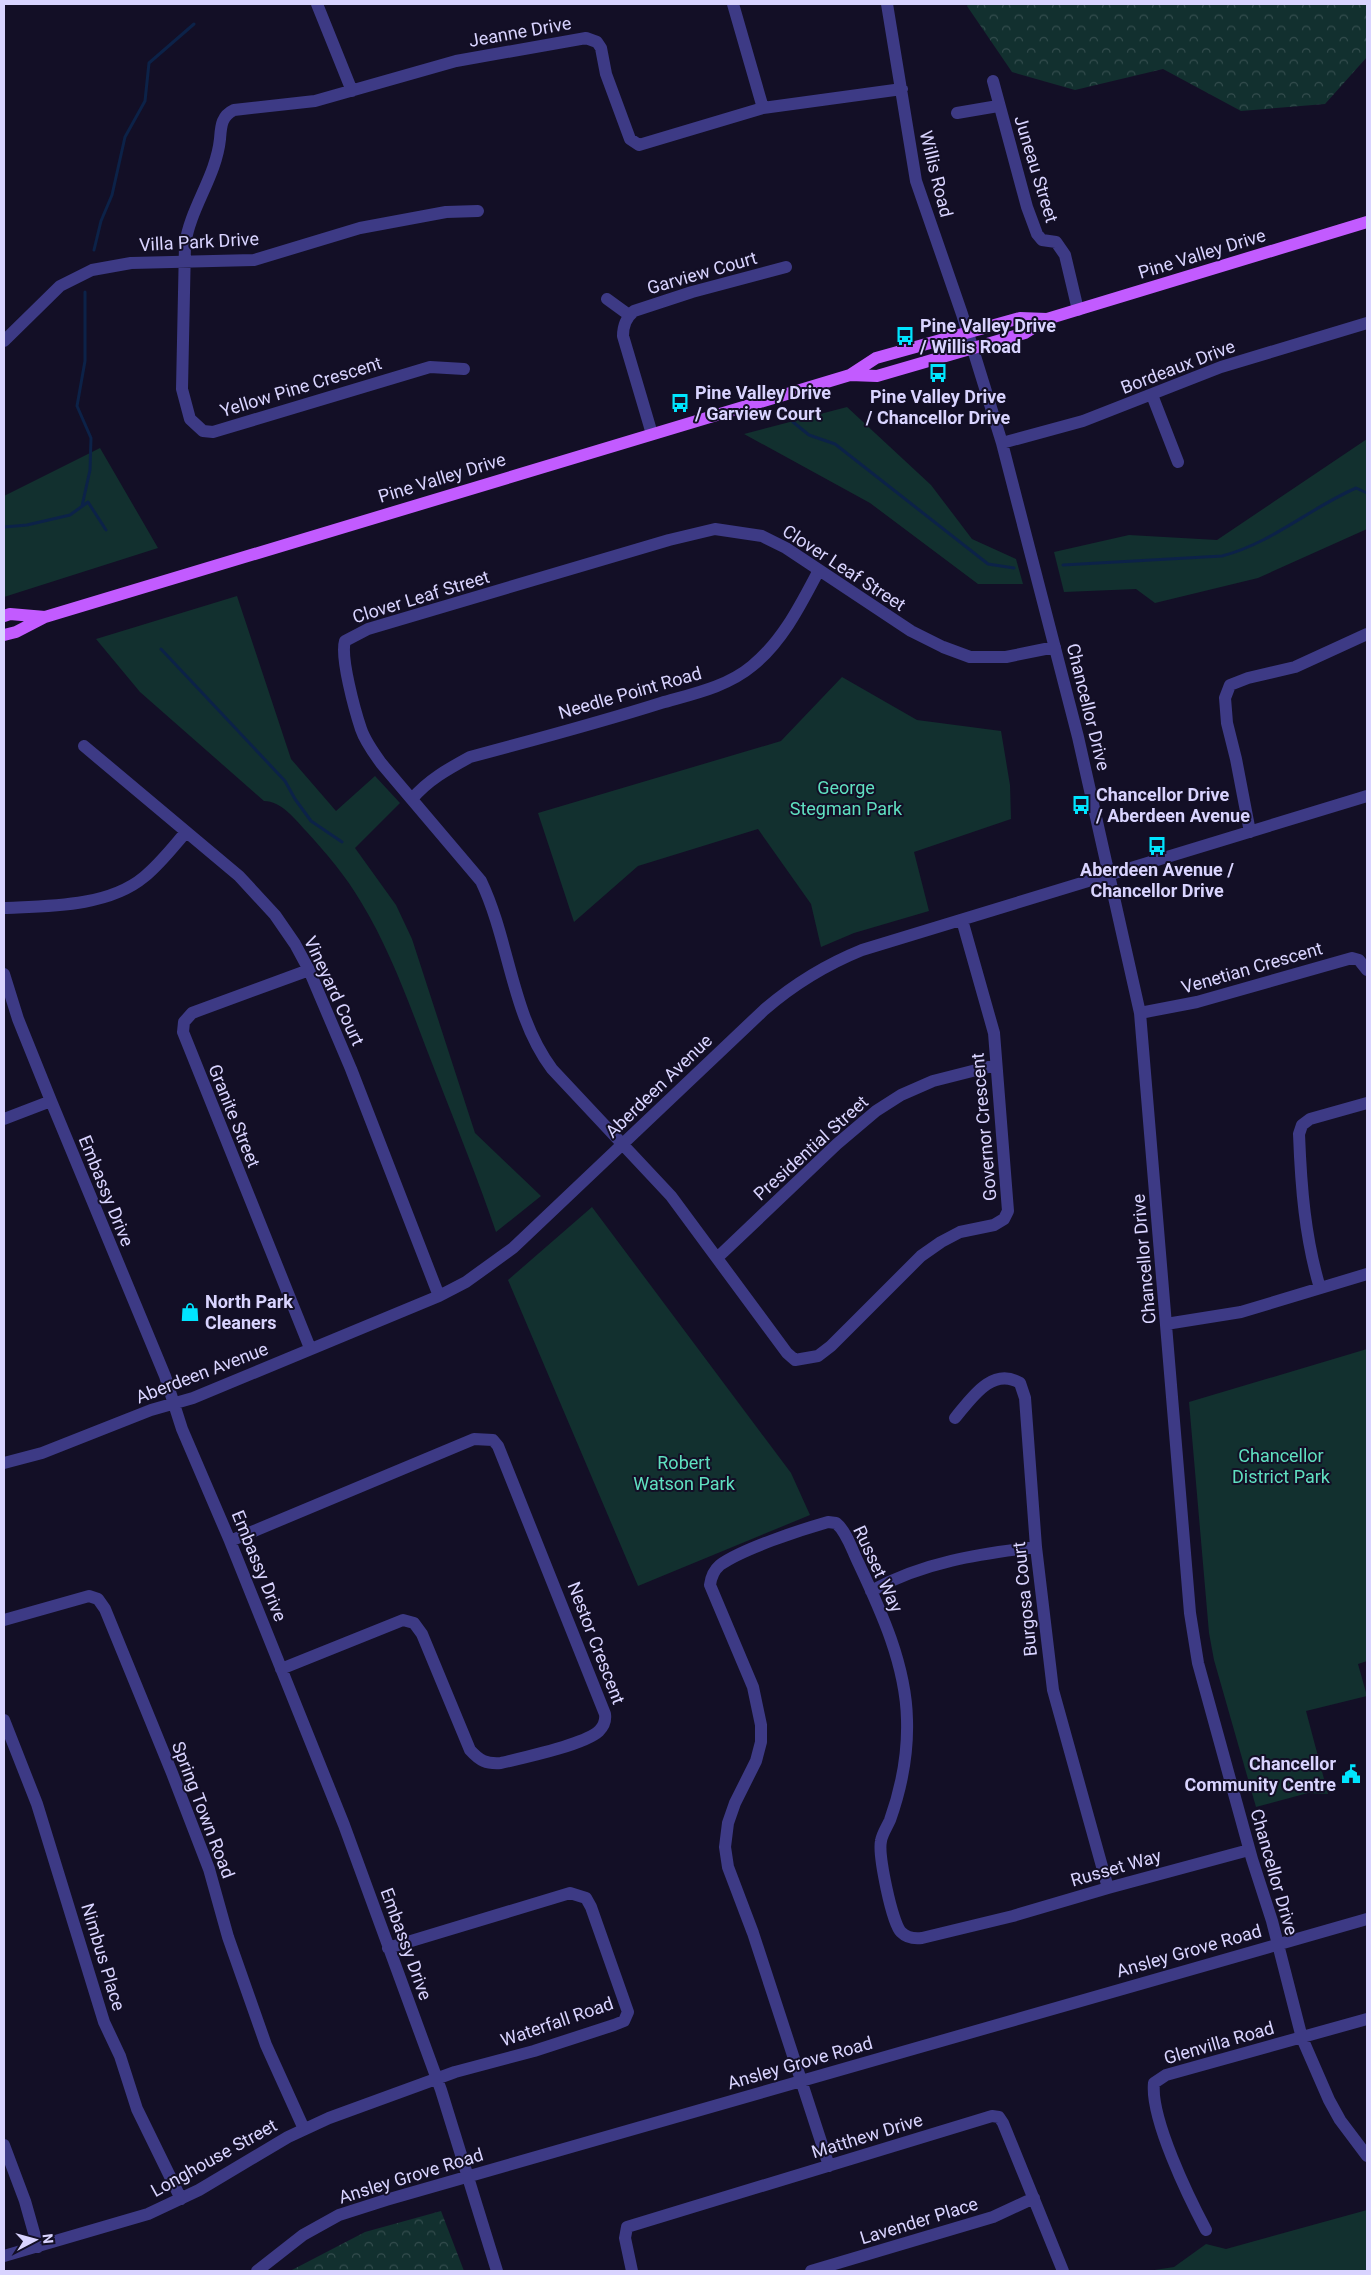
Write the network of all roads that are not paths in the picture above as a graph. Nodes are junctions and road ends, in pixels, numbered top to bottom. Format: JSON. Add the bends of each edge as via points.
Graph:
{"nodes":[{"id":1,"x":317,"y":4,"type":"edge"},
{"id":2,"x":733,"y":4,"type":"edge"},
{"id":3,"x":887,"y":4,"type":"edge"},
{"id":4,"x":993,"y":81,"type":"dead end"},
{"id":5,"x":902,"y":89,"type":"junction"},
{"id":6,"x":352,"y":91,"type":"junction"},
{"id":7,"x":998,"y":106,"type":"junction"},
{"id":8,"x":764,"y":108,"type":"junction"},
{"id":9,"x":957,"y":113,"type":"dead end"},
{"id":10,"x":478,"y":211,"type":"dead end"},
{"id":11,"x":1367,"y":222,"type":"edge"},
{"id":12,"x":185,"y":263,"type":"junction"},
{"id":13,"x":786,"y":267,"type":"dead end"},
{"id":14,"x":607,"y":299,"type":"dead end"},
{"id":15,"x":1078,"y":310,"type":"junction"},
{"id":16,"x":629,"y":315,"type":"junction"},
{"id":17,"x":1047,"y":319,"type":"junction"},
{"id":18,"x":1367,"y":323,"type":"edge"},
{"id":19,"x":968,"y":332,"type":"junction"},
{"id":20,"x":4,"y":342,"type":"edge"},
{"id":21,"x":972,"y":347,"type":"junction"},
{"id":22,"x":464,"y":368,"type":"dead end"},
{"id":23,"x":850,"y":375,"type":"junction"},
{"id":24,"x":1152,"y":395,"type":"junction"},
{"id":25,"x":652,"y":434,"type":"junction"},
{"id":26,"x":1002,"y":443,"type":"junction"},
{"id":27,"x":1178,"y":462,"type":"dead end"},
{"id":28,"x":819,"y":570,"type":"junction"},
{"id":29,"x":4,"y":616,"type":"edge"},
{"id":30,"x":45,"y":617,"type":"junction"},
{"id":31,"x":1367,"y":634,"type":"edge"},
{"id":32,"x":4,"y":635,"type":"edge"},
{"id":33,"x":1055,"y":647,"type":"junction"},
{"id":34,"x":84,"y":746,"type":"dead end"},
{"id":35,"x":1367,"y":796,"type":"edge"},
{"id":36,"x":412,"y":799,"type":"junction"},
{"id":37,"x":186,"y":832,"type":"junction"},
{"id":38,"x":1250,"y":832,"type":"junction"},
{"id":39,"x":1110,"y":875,"type":"junction"},
{"id":40,"x":4,"y":908,"type":"edge"},
{"id":41,"x":962,"y":920,"type":"junction"},
{"id":42,"x":309,"y":970,"type":"junction"},
{"id":43,"x":1367,"y":970,"type":"edge"},
{"id":44,"x":4,"y":974,"type":"edge"},
{"id":45,"x":1140,"y":1014,"type":"junction"},
{"id":46,"x":996,"y":1065,"type":"junction"},
{"id":47,"x":51,"y":1101,"type":"junction"},
{"id":48,"x":1367,"y":1103,"type":"edge"},
{"id":49,"x":4,"y":1119,"type":"edge"},
{"id":50,"x":623,"y":1144,"type":"junction"},
{"id":51,"x":717,"y":1258,"type":"junction"},
{"id":52,"x":1367,"y":1274,"type":"edge"},
{"id":53,"x":1320,"y":1288,"type":"junction"},
{"id":54,"x":439,"y":1296,"type":"junction"},
{"id":55,"x":1166,"y":1324,"type":"junction"},
{"id":56,"x":310,"y":1348,"type":"junction"},
{"id":57,"x":174,"y":1404,"type":"junction"},
{"id":58,"x":955,"y":1418,"type":"dead end"},
{"id":59,"x":4,"y":1463,"type":"edge"},
{"id":60,"x":230,"y":1541,"type":"junction"},
{"id":61,"x":1036,"y":1547,"type":"junction"},
{"id":62,"x":871,"y":1591,"type":"junction"},
{"id":63,"x":4,"y":1620,"type":"edge"},
{"id":64,"x":281,"y":1669,"type":"junction"},
{"id":65,"x":4,"y":1720,"type":"edge"},
{"id":66,"x":1249,"y":1850,"type":"junction"},
{"id":67,"x":1108,"y":1888,"type":"junction"},
{"id":68,"x":1367,"y":1919,"type":"edge"},
{"id":69,"x":1278,"y":1945,"type":"junction"},
{"id":70,"x":388,"y":1948,"type":"junction"},
{"id":71,"x":1367,"y":2019,"type":"edge"},
{"id":72,"x":1302,"y":2038,"type":"junction"},
{"id":73,"x":437,"y":2079,"type":"junction"},
{"id":74,"x":802,"y":2081,"type":"junction"},
{"id":75,"x":304,"y":2129,"type":"junction"},
{"id":76,"x":4,"y":2145,"type":"edge"},
{"id":77,"x":1367,"y":2156,"type":"edge"},
{"id":78,"x":829,"y":2166,"type":"junction"},
{"id":79,"x":468,"y":2177,"type":"junction"},
{"id":80,"x":1034,"y":2198,"type":"junction"},
{"id":81,"x":181,"y":2199,"type":"junction"},
{"id":82,"x":1206,"y":2230,"type":"dead end"},
{"id":83,"x":38,"y":2247,"type":"junction"},
{"id":84,"x":4,"y":2256,"type":"edge"},
{"id":85,"x":257,"y":2271,"type":"edge"},
{"id":86,"x":497,"y":2271,"type":"edge"},
{"id":87,"x":632,"y":2271,"type":"edge"},
{"id":88,"x":811,"y":2271,"type":"edge"},
{"id":89,"x":1064,"y":2271,"type":"edge"}],
"edges":[{"from":1,"to":6,"type":"street"},
{"from":2,"to":8,"type":"street"},
{"from":3,"to":5,"type":"street","name":"Willis Road"},
{"from":4,"to":7,"type":"street","name":"Juneau Street"},
{"from":5,"to":8,"type":"street","name":"Jeanne Drive"},
{"from":5,"to":19,"type":"street","name":"Willis Road","via":[[916,181]]},
{"from":6,"to":8,"type":"street","name":"Jeanne Drive","via":[[456,61],[586,38],[597,42],[601,48],[615,100],[634,143],[644,144]]},
{"from":6,"to":12,"type":"street","name":"Jeanne Drive","via":[[315,101],[234,110],[225,116],[216,157],[188,229]]},
{"from":7,"to":9,"type":"street"},
{"from":7,"to":15,"type":"street","name":"Juneau Street","via":[[1034,225],[1042,240],[1056,242],[1065,255]]},
{"from":10,"to":12,"type":"street","name":"Villa Park Drive","via":[[446,212],[360,228],[254,260]]},
{"from":11,"to":15,"type":"main road","name":"Pine Valley Drive"},
{"from":12,"to":20,"type":"street","name":"Villa Park Drive","via":[[114,265],[81,274],[49,295]]},
{"from":12,"to":22,"type":"street","name":"Yellow Pine Crescent","via":[[182,389],[190,419],[203,431],[224,429],[430,367]]},
{"from":13,"to":16,"type":"street","name":"Garview Court","via":[[692,292],[634,310]]},
{"from":14,"to":16,"type":"street"},
{"from":15,"to":17,"type":"main road","name":"Pine Valley Drive"},
{"from":16,"to":25,"type":"street","via":[[623,336]]},
{"from":17,"to":19,"type":"main road","name":"Pine Valley Drive","via":[[1020,318]]},
{"from":17,"to":21,"type":"main road","name":"Pine Valley Drive","via":[[1025,334]]},
{"from":18,"to":24,"type":"street","name":"Bordeaux Drive","via":[[1220,367]]},
{"from":19,"to":21,"type":"street","name":"Willis Road"},
{"from":19,"to":23,"type":"main road","name":"Pine Valley Drive","via":[[876,358]]},
{"from":21,"to":23,"type":"main road","name":"Pine Valley Drive","via":[[876,376]]},
{"from":21,"to":26,"type":"street","name":"Chancellor Drive"},
{"from":23,"to":25,"type":"main road","name":"Pine Valley Drive"},
{"from":24,"to":26,"type":"street","name":"Bordeaux Drive","via":[[1083,421]]},
{"from":24,"to":27,"type":"street"},
{"from":25,"to":30,"type":"main road","name":"Pine Valley Drive"},
{"from":26,"to":33,"type":"street","name":"Chancellor Drive"},
{"from":28,"to":33,"type":"street","name":"Clover Leaf Street","via":[[911,631],[970,657],[1006,657]]},
{"from":28,"to":36,"type":"street","name":"Needle Point Road","via":[[781,636],[763,657],[738,676],[689,696],[470,757],[438,775]]},
{"from":28,"to":36,"type":"street","name":"Clover Leaf Street","via":[[762,536],[704,530],[353,636],[343,649],[361,729],[370,748]]},
{"from":29,"to":30,"type":"main road","name":"Pine Valley Drive"},
{"from":30,"to":32,"type":"main road","name":"Pine Valley Drive"},
{"from":31,"to":38,"type":"street","via":[[1295,667],[1230,685],[1225,698],[1227,723]]},
{"from":33,"to":39,"type":"street","name":"Chancellor Drive"},
{"from":34,"to":37,"type":"street","name":"Vineyard Court"},
{"from":35,"to":38,"type":"street","name":"Aberdeen Avenue"},
{"from":36,"to":50,"type":"street","name":"Clover Leaf Street","via":[[481,881],[491,903],[526,1026],[540,1053]]},
{"from":37,"to":40,"type":"street","via":[[144,877],[117,894],[86,902]]},
{"from":37,"to":42,"type":"street","name":"Vineyard Court","via":[[263,900],[295,944]]},
{"from":38,"to":39,"type":"street","name":"Aberdeen Avenue"},
{"from":39,"to":41,"type":"street","name":"Aberdeen Avenue"},
{"from":39,"to":45,"type":"street","name":"Chancellor Drive"},
{"from":41,"to":46,"type":"street","name":"Governor Crescent","via":[[994,1032]]},
{"from":41,"to":50,"type":"street","name":"Aberdeen Avenue","via":[[862,950],[808,976],[764,1010]]},
{"from":42,"to":54,"type":"street","name":"Vineyard Court"},
{"from":42,"to":56,"type":"street","name":"Granite Street","via":[[192,1013],[184,1022],[183,1032]]},
{"from":43,"to":45,"type":"street","name":"Venetian Crescent","via":[[1359,960],[1352,958],[1197,1002]]},
{"from":44,"to":47,"type":"street","name":"Embassy Drive"},
{"from":45,"to":55,"type":"street","name":"Chancellor Drive"},
{"from":46,"to":51,"type":"street","name":"Presidential Street","via":[[933,1081],[901,1095],[876,1111]]},
{"from":46,"to":51,"type":"street","name":"Governor Crescent","via":[[1009,1197],[1004,1219],[960,1232],[921,1256],[818,1356],[795,1360]]},
{"from":47,"to":49,"type":"street"},
{"from":47,"to":57,"type":"street","name":"Embassy Drive"},
{"from":48,"to":53,"type":"street","via":[[1310,1120],[1302,1125],[1298,1134],[1306,1227]]},
{"from":50,"to":51,"type":"street","name":"Governor Crescent","via":[[679,1206]]},
{"from":50,"to":54,"type":"street","name":"Aberdeen Avenue","via":[[513,1248],[480,1274]]},
{"from":52,"to":53,"type":"street"},
{"from":53,"to":55,"type":"street","via":[[1241,1312]]},
{"from":54,"to":56,"type":"street","name":"Aberdeen Avenue"},
{"from":55,"to":66,"type":"street","name":"Chancellor Drive","via":[[1193,1637]]},
{"from":56,"to":57,"type":"street","name":"Aberdeen Avenue"},
{"from":57,"to":59,"type":"street","name":"Aberdeen Avenue","via":[[150,1410],[50,1451]]},
{"from":57,"to":60,"type":"street","name":"Embassy Drive"},
{"from":58,"to":61,"type":"street","name":"Burgosa Court","via":[[986,1383],[1004,1378],[1020,1383],[1025,1398]]},
{"from":60,"to":64,"type":"street","name":"Embassy Drive"},
{"from":60,"to":64,"type":"street","name":"Nestor Crescent","via":[[474,1439],[493,1440],[552,1577],[606,1720],[598,1733],[577,1742],[501,1763],[489,1764],[479,1760],[470,1750],[422,1634],[414,1623],[403,1620]]},
{"from":61,"to":62,"type":"street","via":[[969,1556],[930,1566],[890,1580]]},
{"from":61,"to":67,"type":"street","name":"Burgosa Court","via":[[1053,1690]]},
{"from":62,"to":67,"type":"street","name":"Russet Way","via":[[893,1645],[905,1690],[904,1768],[880,1852],[899,1931],[913,1939],[922,1938]]},
{"from":62,"to":74,"type":"street","name":"Russet Way","via":[[841,1527],[828,1522],[744,1553],[719,1566],[711,1576],[710,1585],[753,1687],[761,1725],[756,1761],[728,1824],[725,1847],[728,1867]]},
{"from":63,"to":75,"type":"street","name":"Spring Town Road","via":[[89,1596],[98,1598],[105,1609],[208,1869],[266,2045]]},
{"from":64,"to":70,"type":"street","name":"Embassy Drive","via":[[344,1825]]},
{"from":65,"to":81,"type":"street","name":"Nimbus Place","via":[[37,1804],[104,2022],[120,2056],[137,2109]]},
{"from":66,"to":67,"type":"street","name":"Russet Way"},
{"from":66,"to":69,"type":"street","name":"Chancellor Drive"},
{"from":68,"to":69,"type":"street","name":"Ansley Grove Road"},
{"from":69,"to":72,"type":"street","name":"Chancellor Drive"},
{"from":69,"to":74,"type":"street","name":"Ansley Grove Road"},
{"from":70,"to":73,"type":"street","name":"Embassy Drive"},
{"from":70,"to":73,"type":"street","name":"Waterfall Road","via":[[570,1893],[586,1898],[624,1995],[628,2012],[624,2021]]},
{"from":71,"to":72,"type":"street"},
{"from":72,"to":77,"type":"street","name":"Chancellor Drive","via":[[1340,2120]]},
{"from":72,"to":82,"type":"street","name":"Glenvilla Road","via":[[1166,2074],[1154,2083],[1157,2116],[1191,2202]]},
{"from":73,"to":75,"type":"street","name":"Longhouse Street"},
{"from":73,"to":79,"type":"street","name":"Embassy Drive"},
{"from":74,"to":78,"type":"street","name":"Russet Way"},
{"from":74,"to":79,"type":"street","name":"Ansley Grove Road"},
{"from":75,"to":81,"type":"street","name":"Longhouse Street"},
{"from":76,"to":83,"type":"street","via":[[25,2200]]},
{"from":78,"to":80,"type":"street","name":"Matthew Drive","via":[[978,2119],[999,2117]]},
{"from":78,"to":87,"type":"street","name":"Matthew Drive","via":[[627,2227],[625,2238]]},
{"from":79,"to":85,"type":"street","name":"Ansley Grove Road","via":[[339,2215],[303,2235]]},
{"from":79,"to":86,"type":"street","name":"Embassy Drive"},
{"from":80,"to":88,"type":"street","name":"Lavender Place","via":[[993,2217]]},
{"from":80,"to":89,"type":"street","name":"Matthew Drive"},
{"from":81,"to":83,"type":"street","name":"Longhouse Street","via":[[148,2214]]},
{"from":83,"to":84,"type":"street","name":"Longhouse Street"}]}
